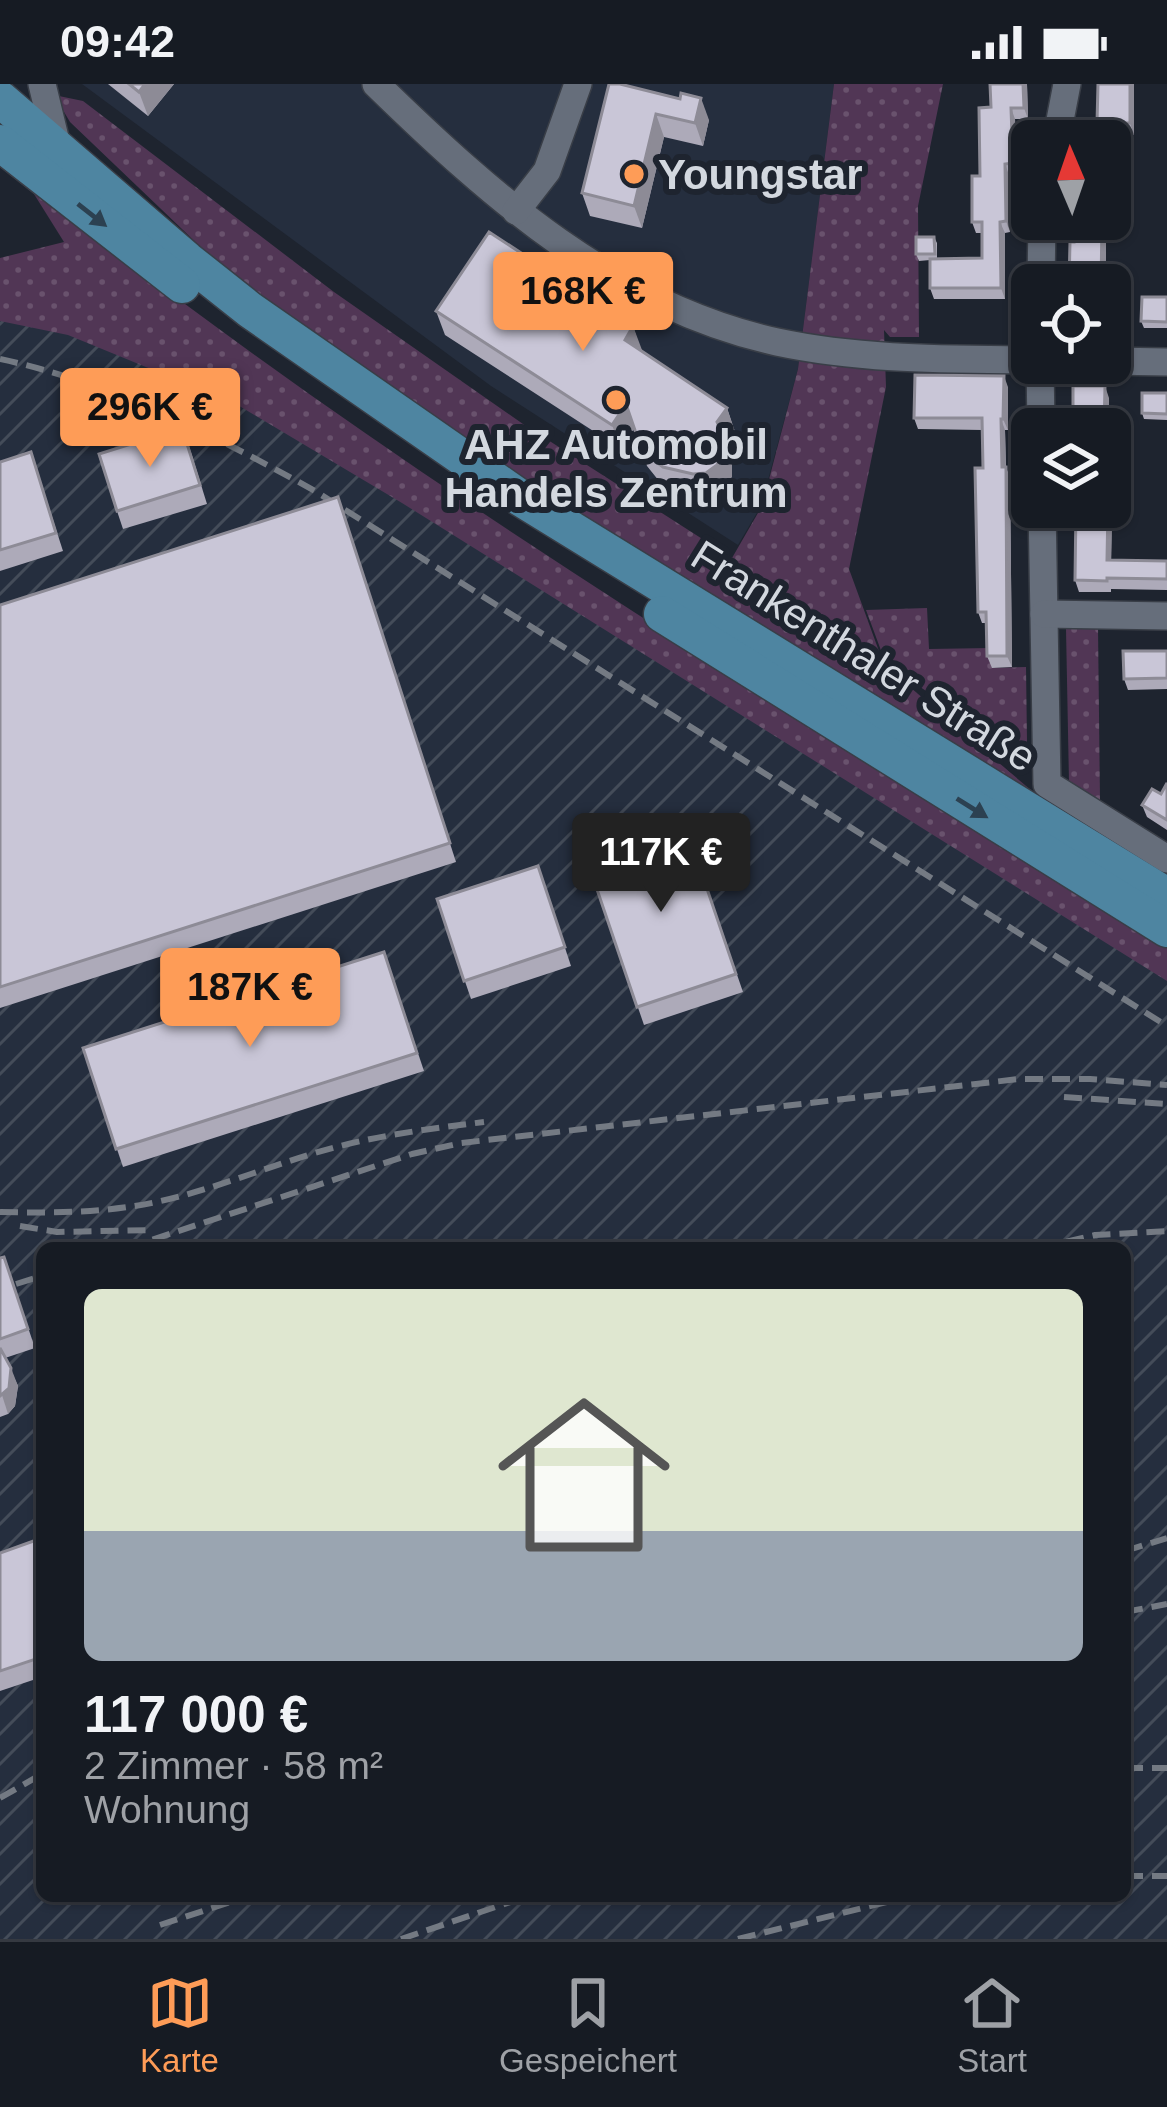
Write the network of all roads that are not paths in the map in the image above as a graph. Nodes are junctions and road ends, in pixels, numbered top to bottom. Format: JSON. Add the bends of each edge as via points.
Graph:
{"nodes":[{"id":1,"x":8,"y":84,"type":"edge"},
{"id":2,"x":42,"y":84,"type":"edge"},
{"id":3,"x":376,"y":84,"type":"edge"},
{"id":4,"x":578,"y":84,"type":"edge"},
{"id":5,"x":1067,"y":84,"type":"edge"},
{"id":6,"x":0,"y":95,"type":"edge"},
{"id":7,"x":1060,"y":120,"type":"edge"},
{"id":8,"x":0,"y":143,"type":"edge"},
{"id":9,"x":57,"y":146,"type":"junction"},
{"id":10,"x":516,"y":211,"type":"junction"},
{"id":11,"x":1011,"y":361,"type":"edge"},
{"id":12,"x":1131,"y":361,"type":"edge"},
{"id":13,"x":1167,"y":362,"type":"edge"},
{"id":14,"x":1042,"y":528,"type":"edge"},
{"id":15,"x":1044,"y":614,"type":"junction"},
{"id":16,"x":1167,"y":616,"type":"edge"},
{"id":17,"x":1167,"y":859,"type":"edge"},
{"id":18,"x":1167,"y":896,"type":"edge"},
{"id":19,"x":1167,"y":929,"type":"edge"}],
"edges":[{"from":1,"to":6,"type":"street"},
{"from":2,"to":9,"type":"street"},
{"from":3,"to":10,"type":"street"},
{"from":4,"to":10,"type":"street","via":[[547,171]]},
{"from":5,"to":7,"type":"street"},
{"from":6,"to":9,"type":"main road","name":"Frankenthaler Straße"},
{"from":8,"to":19,"type":"main road","name":"Frankenthaler Straße","one_way":true,"via":[[238,328],[512,521]]},
{"from":9,"to":18,"type":"main road","name":"Frankenthaler Straße","via":[[250,310],[522,499]]},
{"from":10,"to":11,"type":"street","via":[[580,259],[698,319],[866,356]]},
{"from":12,"to":13,"type":"street"},
{"from":14,"to":15,"type":"street"},
{"from":15,"to":16,"type":"street"},
{"from":15,"to":17,"type":"street","via":[[1047,784]]}]}
